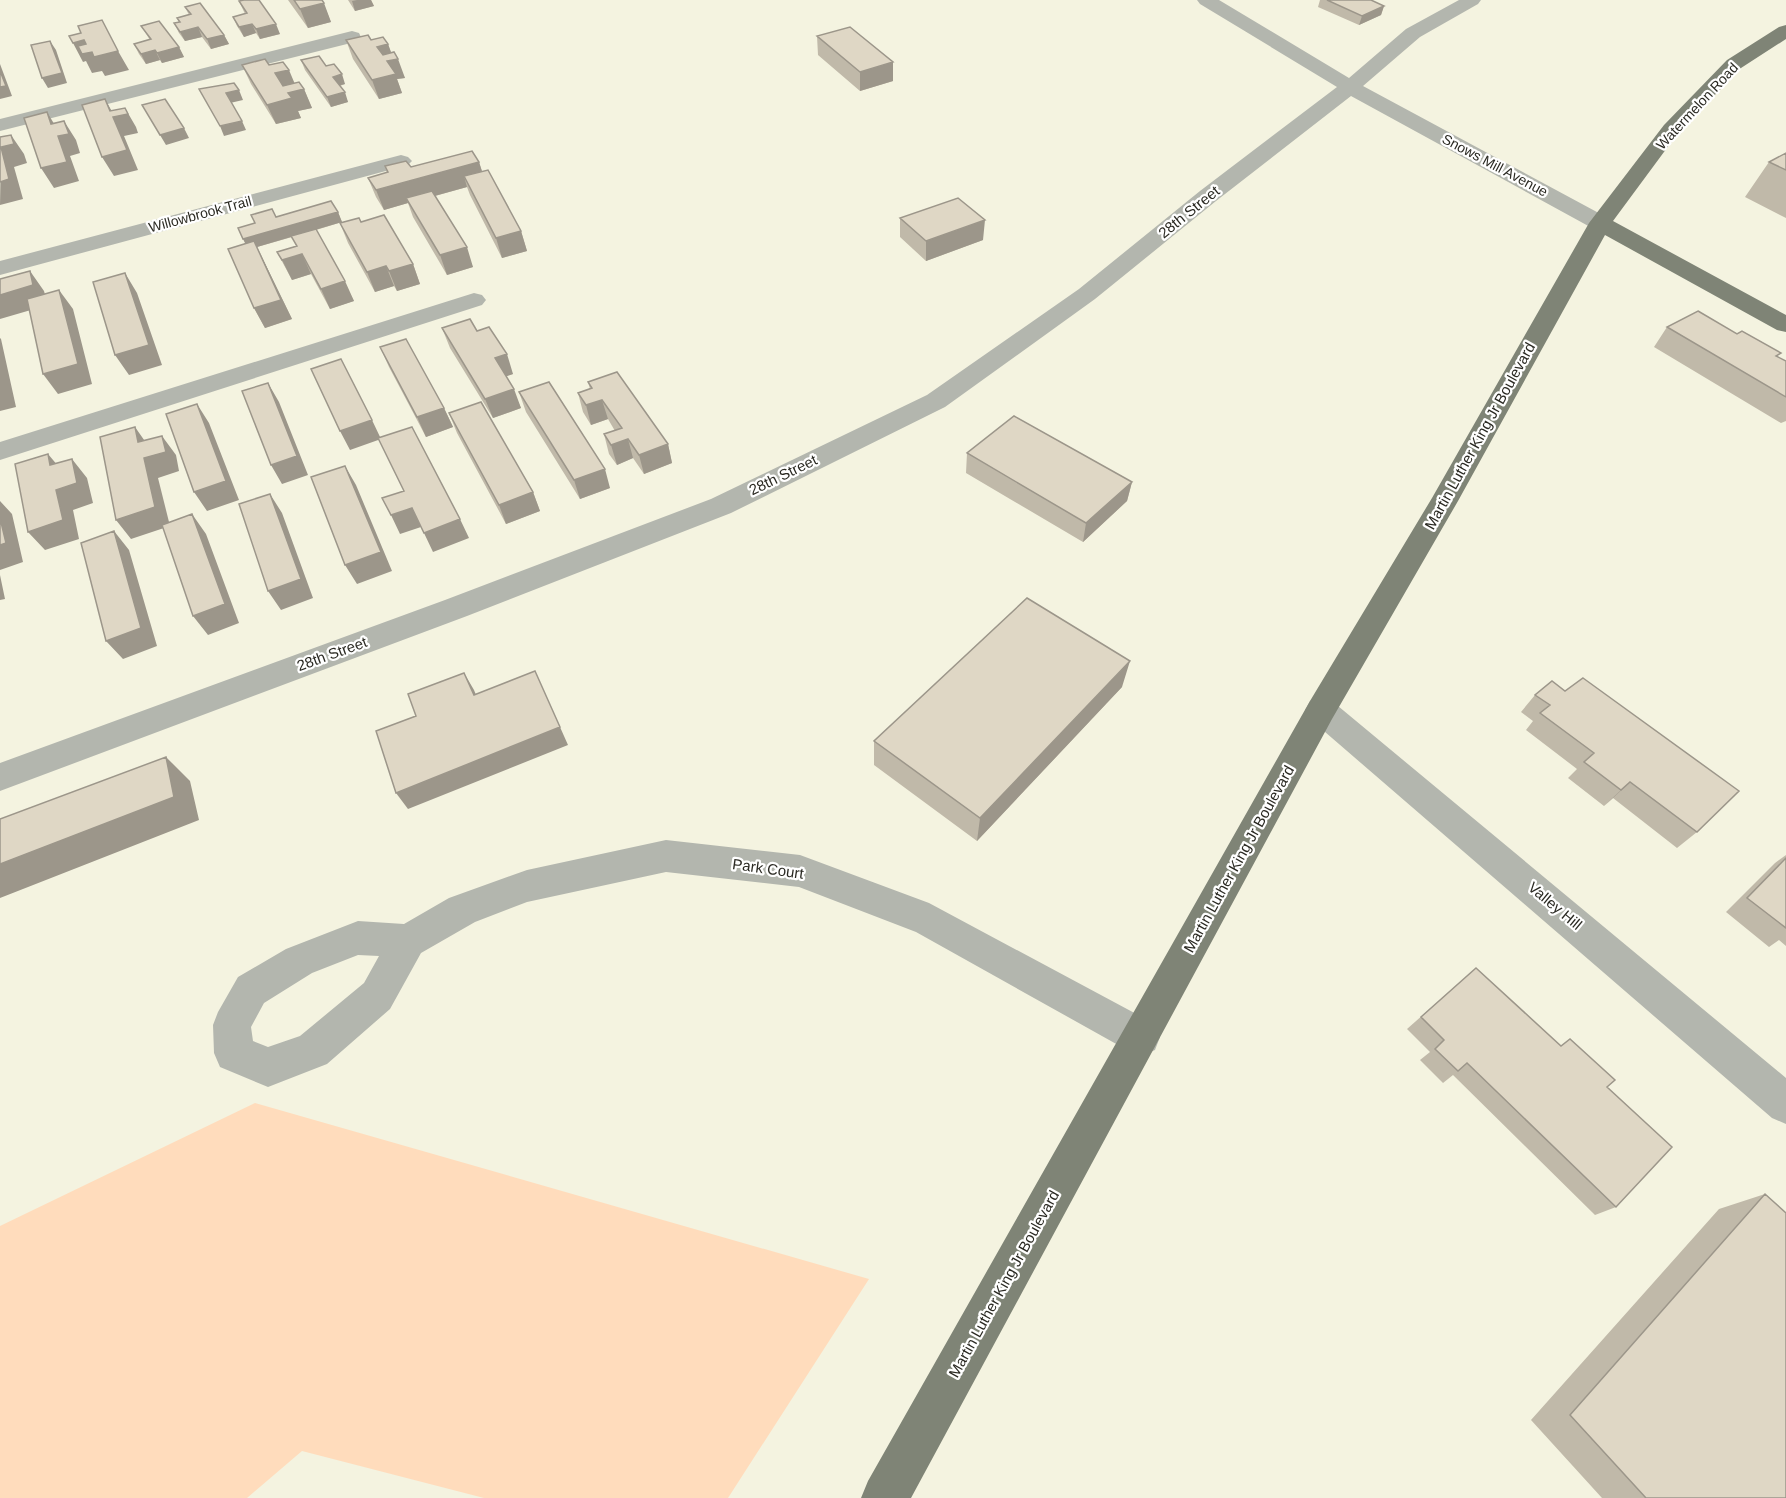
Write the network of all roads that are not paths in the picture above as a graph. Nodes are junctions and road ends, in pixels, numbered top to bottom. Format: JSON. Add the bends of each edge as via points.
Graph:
{"nodes":[{"id":1,"x":1206,"y":0,"type":"edge"},
{"id":2,"x":1472,"y":0,"type":"edge"},
{"id":3,"x":1786,"y":32,"type":"edge"},
{"id":4,"x":352,"y":38,"type":"edge"},
{"id":5,"x":1350,"y":87,"type":"junction"},
{"id":6,"x":0,"y":125,"type":"edge"},
{"id":7,"x":400,"y":161,"type":"edge"},
{"id":8,"x":1600,"y":223,"type":"junction"},
{"id":9,"x":0,"y":268,"type":"edge"},
{"id":10,"x":474,"y":300,"type":"dead end"},
{"id":11,"x":1786,"y":325,"type":"edge"},
{"id":12,"x":0,"y":451,"type":"edge"},
{"id":13,"x":1322,"y":710,"type":"junction"},
{"id":14,"x":0,"y":777,"type":"edge"},
{"id":15,"x":408,"y":941,"type":"dead end"},
{"id":16,"x":1141,"y":1038,"type":"junction"},
{"id":17,"x":1786,"y":1104,"type":"edge"},
{"id":18,"x":885,"y":1498,"type":"edge"}],
"edges":[{"from":1,"to":5,"type":"street","name":"Snows Mill Avenue"},
{"from":2,"to":5,"type":"street","name":"28th Street","via":[[1413,33]]},
{"from":3,"to":8,"type":"main road","name":"Watermelon Road","via":[[1726,72],[1671,129]]},
{"from":4,"to":6,"type":"street"},
{"from":5,"to":8,"type":"street","name":"Snows Mill Avenue"},
{"from":5,"to":14,"type":"street","name":"28th Street","via":[[1088,294],[936,400],[721,506]]},
{"from":7,"to":9,"type":"street","name":"Willowbrook Trail"},
{"from":8,"to":11,"type":"main road","name":"Snows Mill Avenue"},
{"from":8,"to":13,"type":"main road","name":"Martin Luther King Jr Boulevard"},
{"from":10,"to":12,"type":"street"},
{"from":13,"to":16,"type":"main road","name":"Martin Luther King Jr Boulevard"},
{"from":13,"to":17,"type":"street","name":"Valley Hill"},
{"from":15,"to":16,"type":"street","name":"Park Court","via":[[462,910],[527,886],[666,856],[800,871],[929,920]]},
{"from":16,"to":18,"type":"main road","name":"Martin Luther King Jr Boulevard"}]}
